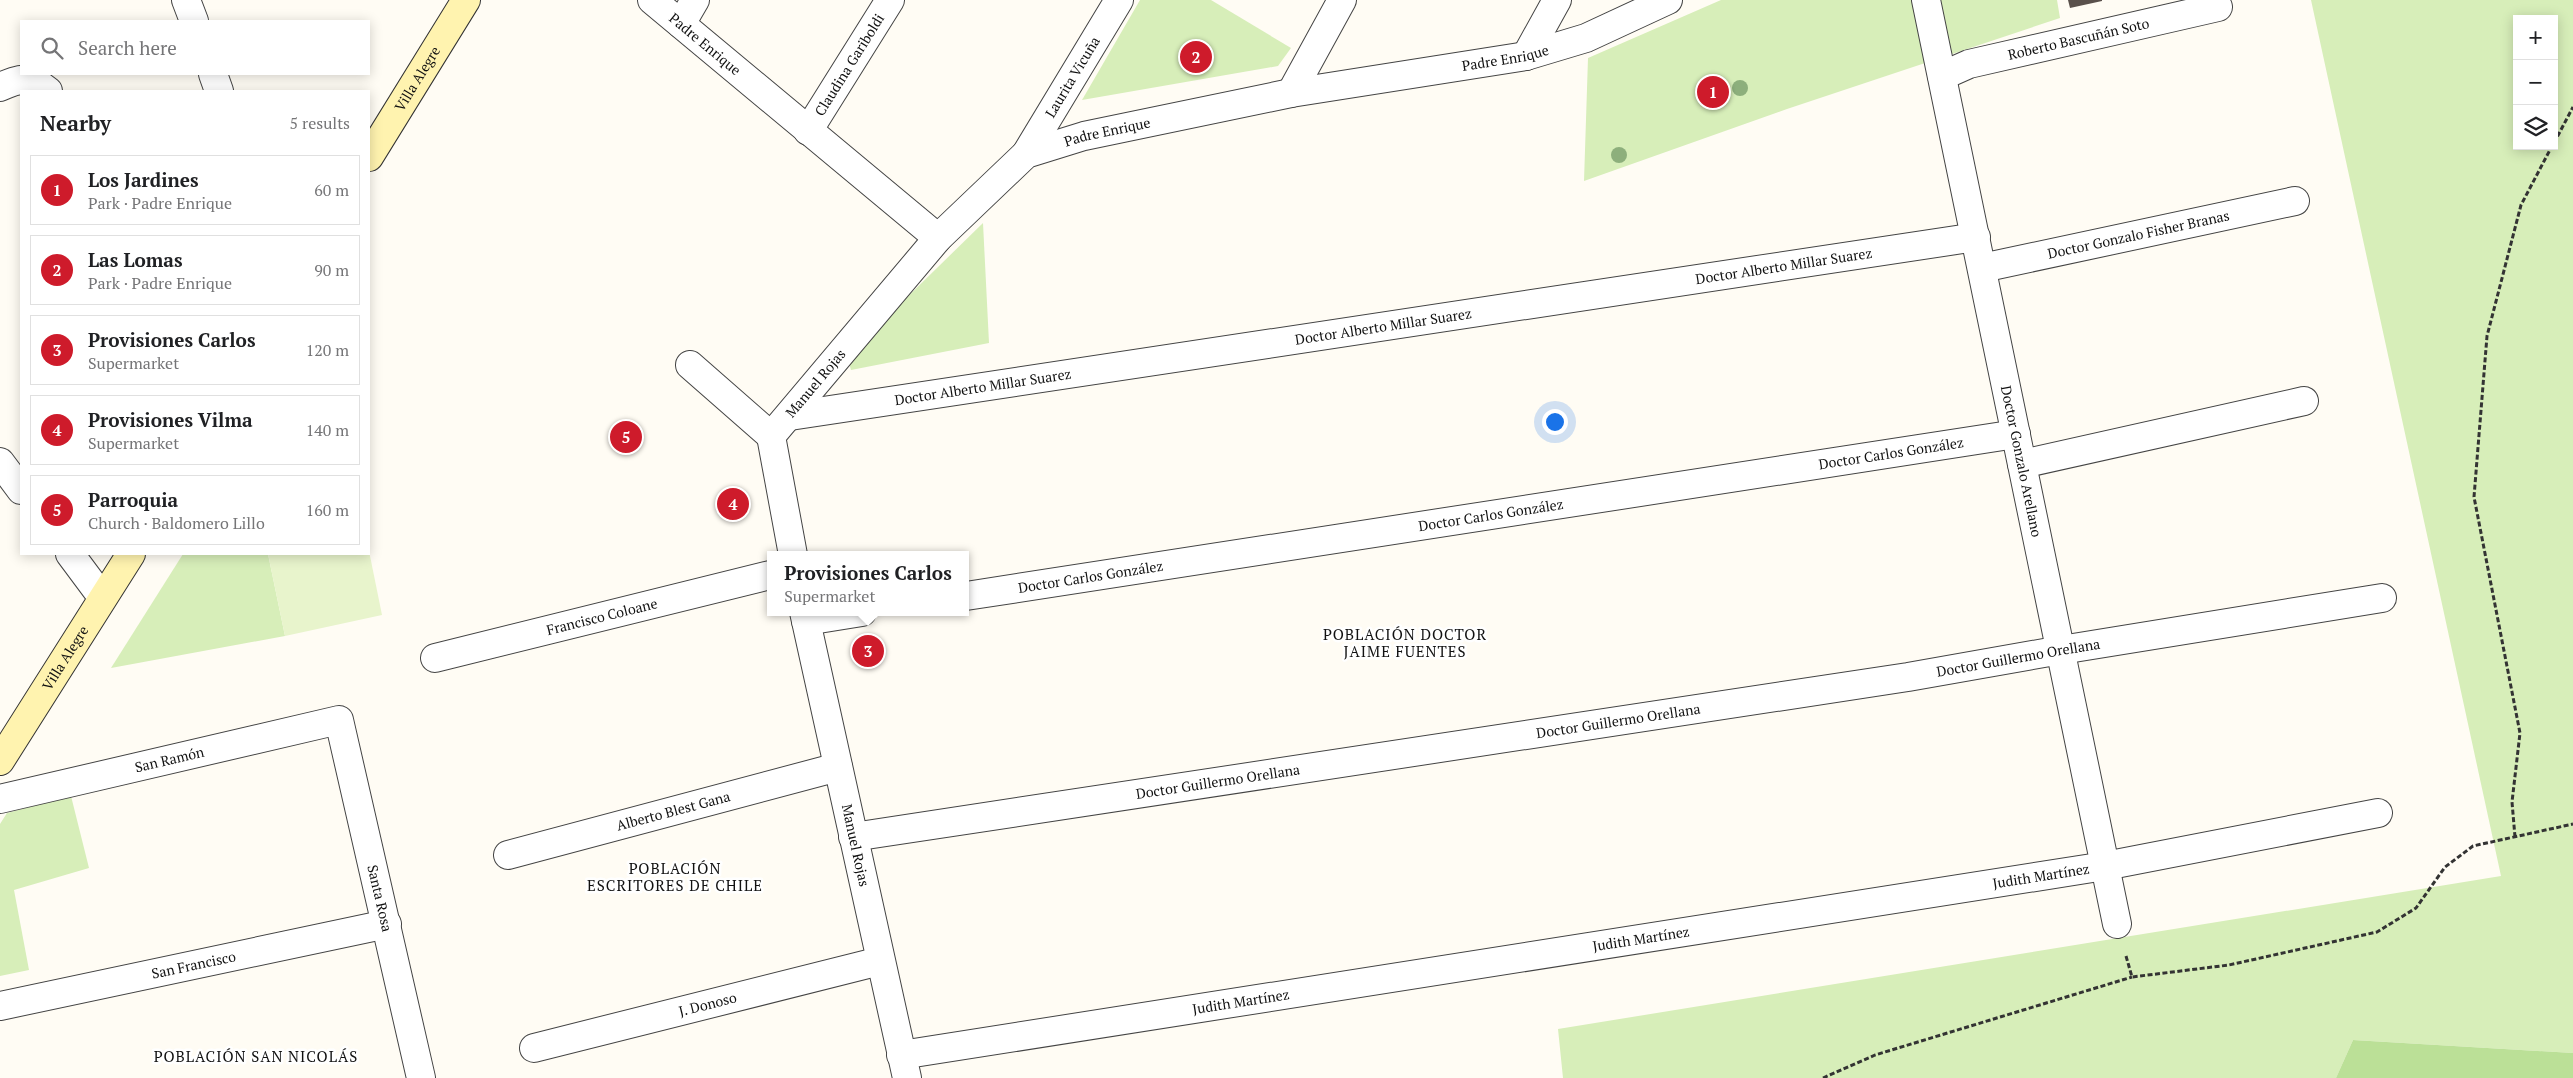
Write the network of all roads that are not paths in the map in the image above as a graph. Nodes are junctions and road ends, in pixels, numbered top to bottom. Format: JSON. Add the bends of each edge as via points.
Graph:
{"nodes":[{"id":1,"x":186,"y":0,"type":"edge"},
{"id":2,"x":466,"y":0,"type":"edge"},
{"id":3,"x":652,"y":0,"type":"edge"},
{"id":4,"x":695,"y":0,"type":"edge"},
{"id":5,"x":890,"y":0,"type":"edge"},
{"id":6,"x":1118,"y":0,"type":"edge"},
{"id":7,"x":1342,"y":0,"type":"edge"},
{"id":8,"x":1557,"y":0,"type":"edge"},
{"id":9,"x":1668,"y":0,"type":"edge"},
{"id":10,"x":1926,"y":0,"type":"edge"},
{"id":11,"x":2218,"y":6,"type":"dead end"},
{"id":12,"x":194,"y":20,"type":"edge"},
{"id":13,"x":681,"y":24,"type":"junction"},
{"id":14,"x":1526,"y":56,"type":"junction"},
{"id":15,"x":213,"y":75,"type":"edge"},
{"id":16,"x":1942,"y":76,"type":"junction"},
{"id":17,"x":0,"y":87,"type":"edge"},
{"id":18,"x":47,"y":90,"type":"edge"},
{"id":19,"x":219,"y":90,"type":"edge"},
{"id":20,"x":1291,"y":93,"type":"junction"},
{"id":21,"x":808,"y":131,"type":"junction"},
{"id":22,"x":1026,"y":154,"type":"junction"},
{"id":23,"x":370,"y":155,"type":"edge"},
{"id":24,"x":2295,"y":201,"type":"dead end"},
{"id":25,"x":1976,"y":237,"type":"junction"},
{"id":26,"x":938,"y":238,"type":"junction"},
{"id":27,"x":1982,"y":268,"type":"junction"},
{"id":28,"x":690,"y":366,"type":"dead end"},
{"id":29,"x":2304,"y":401,"type":"dead end"},
{"id":30,"x":790,"y":416,"type":"junction"},
{"id":31,"x":2016,"y":434,"type":"junction"},
{"id":32,"x":771,"y":436,"type":"junction"},
{"id":33,"x":0,"y":462,"type":"edge"},
{"id":34,"x":2022,"y":464,"type":"junction"},
{"id":35,"x":20,"y":489,"type":"edge"},
{"id":36,"x":792,"y":551,"type":"edge"},
{"id":37,"x":71,"y":555,"type":"edge"},
{"id":38,"x":131,"y":555,"type":"edge"},
{"id":39,"x":767,"y":576,"type":"edge"},
{"id":40,"x":969,"y":596,"type":"edge"},
{"id":41,"x":102,"y":597,"type":"junction"},
{"id":42,"x":2382,"y":598,"type":"dead end"},
{"id":43,"x":805,"y":617,"type":"edge"},
{"id":44,"x":2061,"y":650,"type":"junction"},
{"id":45,"x":435,"y":658,"type":"dead end"},
{"id":46,"x":339,"y":720,"type":"joint"},
{"id":47,"x":0,"y":761,"type":"edge"},
{"id":48,"x":838,"y":767,"type":"junction"},
{"id":49,"x":0,"y":799,"type":"edge"},
{"id":50,"x":2378,"y":813,"type":"dead end"},
{"id":51,"x":853,"y":837,"type":"junction"},
{"id":52,"x":508,"y":855,"type":"dead end"},
{"id":53,"x":2105,"y":866,"type":"junction"},
{"id":54,"x":387,"y":924,"type":"junction"},
{"id":55,"x":2117,"y":924,"type":"road end"},
{"id":56,"x":880,"y":961,"type":"junction"},
{"id":57,"x":0,"y":1006,"type":"edge"},
{"id":58,"x":534,"y":1048,"type":"dead end"},
{"id":59,"x":904,"y":1066,"type":"edge"},
{"id":60,"x":421,"y":1078,"type":"edge"}],
"edges":[{"from":1,"to":12,"type":"street"},
{"from":2,"to":23,"type":"main road","name":"Villa Alegre"},
{"from":3,"to":13,"type":"street","name":"Padre Enrique"},
{"from":4,"to":13,"type":"street"},
{"from":5,"to":21,"type":"street","name":"Claudina Gariboldi"},
{"from":6,"to":22,"type":"street","name":"Laurita Vicuña"},
{"from":7,"to":20,"type":"street"},
{"from":8,"to":14,"type":"street"},
{"from":9,"to":14,"type":"street","name":"Padre Enrique","via":[[1586,38]]},
{"from":10,"to":16,"type":"street","name":"Doctor Gonzalo Arellano"},
{"from":11,"to":16,"type":"street","name":"Roberto Bascuñán Soto","via":[[1969,64]]},
{"from":13,"to":21,"type":"street","name":"Padre Enrique"},
{"from":14,"to":20,"type":"street","name":"Padre Enrique"},
{"from":15,"to":19,"type":"street"},
{"from":16,"to":25,"type":"street","name":"Doctor Gonzalo Arellano"},
{"from":17,"to":18,"type":"street","via":[[19,79],[37,82]]},
{"from":20,"to":22,"type":"street","name":"Padre Enrique","via":[[1084,136]]},
{"from":21,"to":26,"type":"street","name":"Padre Enrique"},
{"from":22,"to":26,"type":"street","name":"Padre Enrique"},
{"from":24,"to":27,"type":"street","name":"Doctor Gonzalo Fisher Branas"},
{"from":25,"to":27,"type":"street","name":"Doctor Gonzalo Arellano"},
{"from":25,"to":30,"type":"street","name":"Doctor Alberto Millar Suarez"},
{"from":26,"to":30,"type":"street","name":"Manuel Rojas"},
{"from":27,"to":31,"type":"street","name":"Doctor Gonzalo Arellano"},
{"from":28,"to":32,"type":"street"},
{"from":29,"to":34,"type":"street"},
{"from":30,"to":32,"type":"street","name":"Manuel Rojas"},
{"from":31,"to":34,"type":"street","name":"Doctor Gonzalo Arellano"},
{"from":31,"to":40,"type":"street","name":"Doctor Carlos González"},
{"from":32,"to":36,"type":"street"},
{"from":33,"to":35,"type":"street"},
{"from":34,"to":44,"type":"street","name":"Doctor Gonzalo Arellano"},
{"from":37,"to":41,"type":"street"},
{"from":38,"to":41,"type":"main road","name":"Villa Alegre"},
{"from":39,"to":45,"type":"street","name":"Francisco Coloane"},
{"from":41,"to":47,"type":"main road","name":"Villa Alegre"},
{"from":42,"to":44,"type":"street","name":"Doctor Guillermo Orellana"},
{"from":43,"to":48,"type":"street","name":"Manuel Rojas"},
{"from":44,"to":51,"type":"street","name":"Doctor Guillermo Orellana","via":[[1908,678]]},
{"from":44,"to":53,"type":"street","name":"Doctor Gonzalo Arellano"},
{"from":46,"to":49,"type":"street","name":"San Ramón"},
{"from":46,"to":54,"type":"street","name":"Santa Rosa"},
{"from":48,"to":51,"type":"street","name":"Manuel Rojas"},
{"from":48,"to":52,"type":"street","name":"Alberto Blest Gana"},
{"from":50,"to":53,"type":"street","name":"Judith Martínez"},
{"from":51,"to":56,"type":"street","name":"Manuel Rojas"},
{"from":53,"to":55,"type":"street","name":"Doctor Gonzalo Arellano"},
{"from":53,"to":59,"type":"street","name":"Judith Martínez"},
{"from":54,"to":57,"type":"street","name":"San Francisco"},
{"from":54,"to":60,"type":"street","name":"Santa Rosa"},
{"from":56,"to":58,"type":"street","name":"J. Donoso"},
{"from":56,"to":59,"type":"street","name":"Manuel Rojas"}]}
